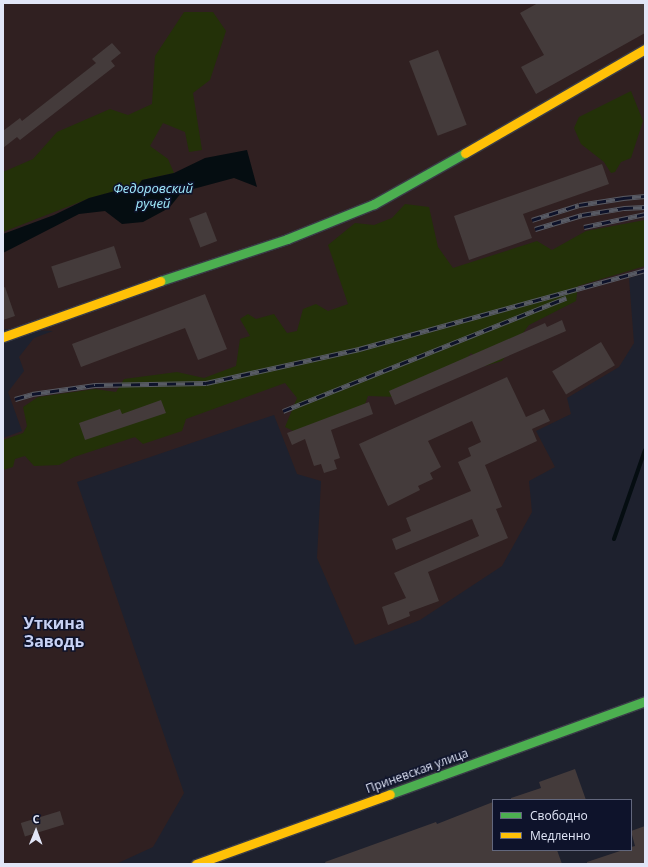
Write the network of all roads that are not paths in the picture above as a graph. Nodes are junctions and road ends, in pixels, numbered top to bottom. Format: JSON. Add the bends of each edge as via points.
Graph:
{"nodes":[{"id":1,"x":645,"y":48,"type":"edge"},
{"id":2,"x":3,"y":337,"type":"edge"},
{"id":3,"x":645,"y":701,"type":"edge"},
{"id":4,"x":196,"y":864,"type":"edge"}],
"edges":[{"from":1,"to":2,"type":"street","via":[[374,204],[288,239]]},
{"from":3,"to":4,"type":"street","name":"Приневская улица"}]}
